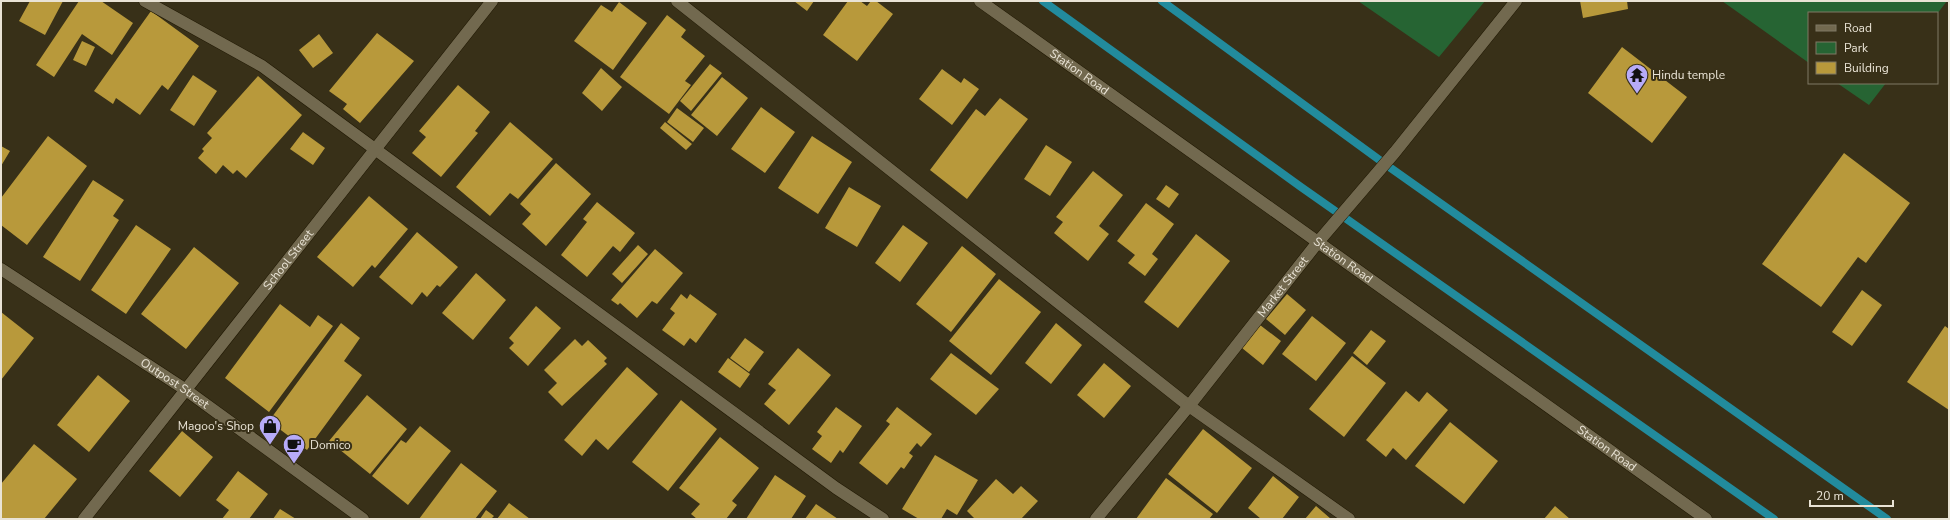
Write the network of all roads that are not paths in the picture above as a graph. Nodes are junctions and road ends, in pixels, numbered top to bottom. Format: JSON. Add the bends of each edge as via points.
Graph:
{"nodes":[{"id":1,"x":145,"y":1,"type":"edge"},
{"id":2,"x":492,"y":1,"type":"edge"},
{"id":3,"x":677,"y":1,"type":"edge"},
{"id":4,"x":980,"y":1,"type":"edge"},
{"id":5,"x":1516,"y":1,"type":"edge"},
{"id":6,"x":376,"y":149,"type":"junction"},
{"id":7,"x":1321,"y":238,"type":"junction"},
{"id":8,"x":1,"y":269,"type":"edge"},
{"id":9,"x":186,"y":390,"type":"junction"},
{"id":10,"x":1189,"y":406,"type":"junction"},
{"id":11,"x":84,"y":519,"type":"edge"},
{"id":12,"x":363,"y":519,"type":"edge"},
{"id":13,"x":884,"y":519,"type":"edge"},
{"id":14,"x":1096,"y":519,"type":"edge"},
{"id":15,"x":1349,"y":519,"type":"edge"},
{"id":16,"x":1706,"y":519,"type":"edge"}],
"edges":[{"from":1,"to":6,"type":"street","via":[[262,66]]},
{"from":2,"to":6,"type":"street","name":"School Street"},
{"from":3,"to":10,"type":"street"},
{"from":4,"to":7,"type":"street","name":"Station Road"},
{"from":5,"to":7,"type":"street","name":"Market Street","via":[[1395,152]]},
{"from":6,"to":9,"type":"street","name":"School Street"},
{"from":6,"to":13,"type":"street","via":[[836,488]]},
{"from":7,"to":10,"type":"street","name":"Market Street"},
{"from":7,"to":16,"type":"street","name":"Station Road"},
{"from":8,"to":9,"type":"street","name":"Outpost Street"},
{"from":9,"to":11,"type":"street","name":"School Street"},
{"from":9,"to":12,"type":"street","name":"Outpost Street"},
{"from":10,"to":14,"type":"street","name":"Market Street"},
{"from":10,"to":15,"type":"street"}]}
